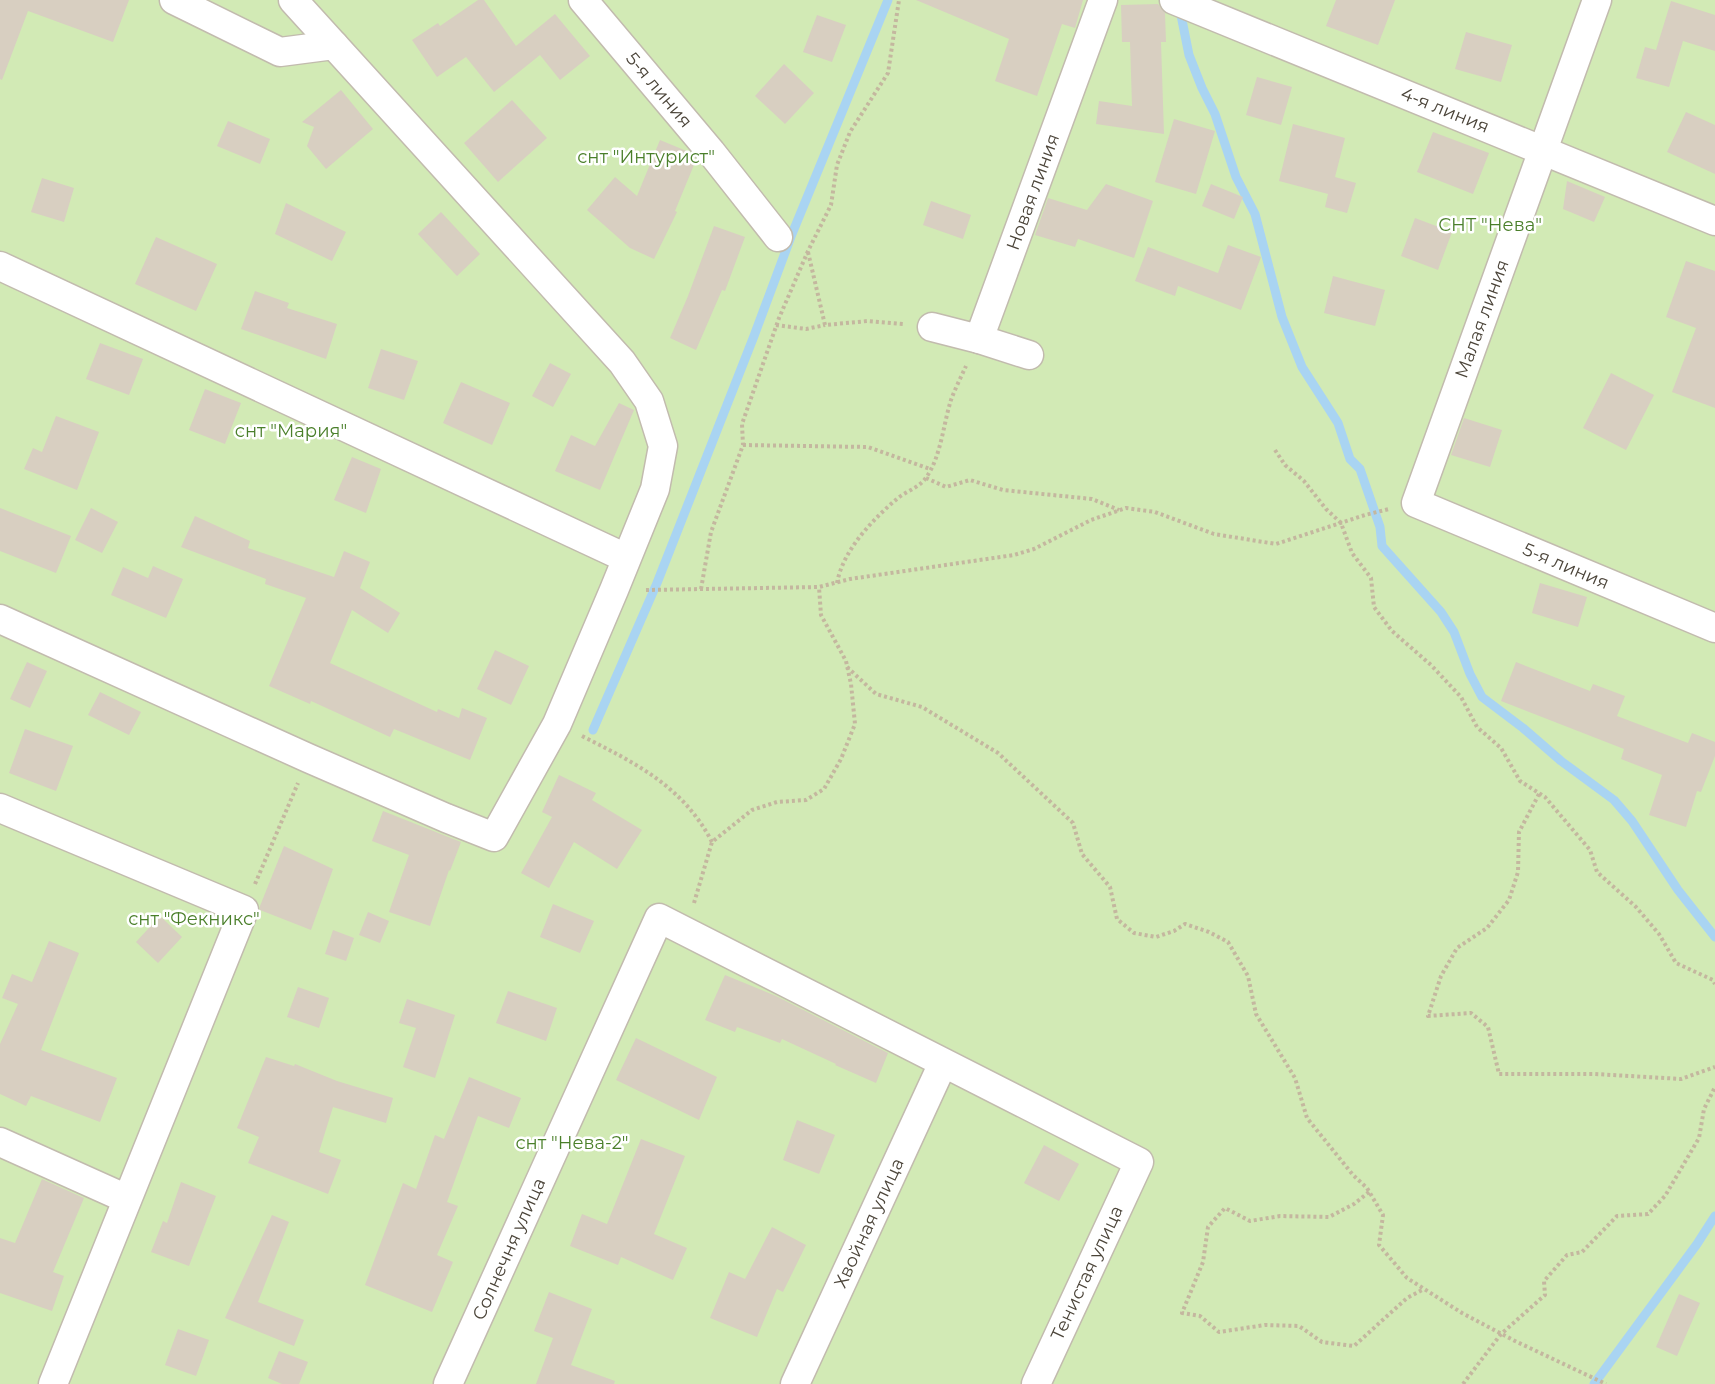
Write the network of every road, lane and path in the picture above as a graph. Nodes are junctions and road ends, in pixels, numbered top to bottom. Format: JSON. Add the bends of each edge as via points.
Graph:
{"nodes":[{"id":1,"x":174,"y":0,"type":"edge"},
{"id":2,"x":293,"y":0,"type":"edge"},
{"id":3,"x":583,"y":0,"type":"edge"},
{"id":4,"x":899,"y":0,"type":"edge"},
{"id":5,"x":1104,"y":0,"type":"edge"},
{"id":6,"x":1174,"y":0,"type":"edge"},
{"id":7,"x":1597,"y":0,"type":"edge"},
{"id":8,"x":334,"y":45,"type":"junction"},
{"id":9,"x":1542,"y":150,"type":"junction"},
{"id":10,"x":1715,"y":221,"type":"edge"},
{"id":11,"x":778,"y":237,"type":"dead end"},
{"id":12,"x":808,"y":252,"type":"junction"},
{"id":13,"x":0,"y":266,"type":"edge"},
{"id":14,"x":776,"y":325,"type":"junction"},
{"id":15,"x":825,"y":325,"type":"junction"},
{"id":16,"x":932,"y":327,"type":"joint"},
{"id":17,"x":979,"y":339,"type":"junction"},
{"id":18,"x":1029,"y":355,"type":"dead end"},
{"id":19,"x":743,"y":445,"type":"junction"},
{"id":20,"x":1275,"y":450,"type":"dead end"},
{"id":21,"x":930,"y":469,"type":"junction"},
{"id":22,"x":926,"y":478,"type":"junction"},
{"id":23,"x":1416,"y":503,"type":"joint"},
{"id":24,"x":1120,"y":510,"type":"junction"},
{"id":25,"x":1365,"y":515,"type":"dead end"},
{"id":26,"x":1341,"y":523,"type":"junction"},
{"id":27,"x":626,"y":558,"type":"junction"},
{"id":28,"x":837,"y":583,"type":"junction"},
{"id":29,"x":819,"y":587,"type":"junction"},
{"id":30,"x":646,"y":590,"type":"dead end"},
{"id":31,"x":701,"y":590,"type":"junction"},
{"id":32,"x":0,"y":619,"type":"edge"},
{"id":33,"x":1715,"y":628,"type":"edge"},
{"id":34,"x":847,"y":667,"type":"junction"},
{"id":35,"x":557,"y":724,"type":"junction"},
{"id":36,"x":308,"y":758,"type":"junction"},
{"id":37,"x":1539,"y":794,"type":"junction"},
{"id":38,"x":0,"y":808,"type":"edge"},
{"id":39,"x":712,"y":842,"type":"junction"},
{"id":40,"x":244,"y":910,"type":"junction"},
{"id":41,"x":686,"y":932,"type":"junction"},
{"id":42,"x":1715,"y":984,"type":"edge"},
{"id":43,"x":943,"y":1063,"type":"junction"},
{"id":44,"x":1715,"y":1067,"type":"edge"},
{"id":45,"x":1715,"y":1088,"type":"edge"},
{"id":46,"x":0,"y":1142,"type":"edge"},
{"id":47,"x":1369,"y":1192,"type":"junction"},
{"id":48,"x":127,"y":1199,"type":"junction"},
{"id":49,"x":1424,"y":1289,"type":"junction"},
{"id":50,"x":1501,"y":1334,"type":"junction"},
{"id":51,"x":53,"y":1384,"type":"edge"},
{"id":52,"x":448,"y":1384,"type":"edge"},
{"id":53,"x":795,"y":1384,"type":"edge"},
{"id":54,"x":1036,"y":1384,"type":"edge"},
{"id":55,"x":1463,"y":1384,"type":"edge"},
{"id":56,"x":1606,"y":1384,"type":"edge"}],
"edges":[{"from":1,"to":8,"type":"street","via":[[280,52]]},
{"from":2,"to":8,"type":"street"},
{"from":3,"to":11,"type":"street","name":"5-я линия"},
{"from":4,"to":12,"type":"path","via":[[888,73],[850,132],[837,165],[831,205]]},
{"from":5,"to":17,"type":"street","name":"Новая линия"},
{"from":6,"to":9,"type":"street","name":"4-я линия"},
{"from":7,"to":9,"type":"street","name":"Малая линия"},
{"from":8,"to":27,"type":"street","via":[[622,362],[649,401],[663,446],[655,489]]},
{"from":9,"to":10,"type":"street","name":"4-я линия"},
{"from":9,"to":23,"type":"street","name":"Малая линия"},
{"from":12,"to":14,"type":"path"},
{"from":12,"to":15,"type":"path"},
{"from":13,"to":27,"type":"street"},
{"from":14,"to":15,"type":"path","via":[[806,329]]},
{"from":14,"to":19,"type":"path","via":[[742,424]]},
{"from":15,"to":16,"type":"path","via":[[868,321]]},
{"from":16,"to":17,"type":"street"},
{"from":17,"to":18,"type":"street"},
{"from":17,"to":21,"type":"path","via":[[951,399]]},
{"from":19,"to":21,"type":"path","via":[[868,447]]},
{"from":19,"to":31,"type":"path","via":[[711,532]]},
{"from":20,"to":26,"type":"path"},
{"from":21,"to":22,"type":"path"},
{"from":22,"to":24,"type":"path","via":[[946,487],[970,480],[1003,490],[1092,499]]},
{"from":22,"to":28,"type":"path","via":[[898,498],[856,542],[840,568]]},
{"from":23,"to":33,"type":"street","name":"5-я линия"},
{"from":24,"to":26,"type":"path","via":[[1155,512],[1214,534],[1276,544]]},
{"from":24,"to":28,"type":"path","via":[[1014,555]]},
{"from":25,"to":26,"type":"path"},
{"from":26,"to":37,"type":"path","via":[[1352,553],[1371,578],[1374,607],[1392,631],[1461,697],[1477,727],[1501,748],[1520,781]]},
{"from":27,"to":35,"type":"street"},
{"from":28,"to":29,"type":"path"},
{"from":29,"to":31,"type":"path"},
{"from":29,"to":34,"type":"path","via":[[821,615]]},
{"from":30,"to":31,"type":"path"},
{"from":32,"to":36,"type":"street"},
{"from":34,"to":39,"type":"path","via":[[855,724],[824,789],[806,800],[777,802],[752,810]]},
{"from":34,"to":47,"type":"path","via":[[876,694],[922,707],[998,753],[1073,823],[1082,854],[1110,887],[1117,919],[1134,933],[1156,937],[1185,924],[1228,942],[1248,976],[1256,1014],[1295,1078],[1307,1118]]},
{"from":35,"to":36,"type":"street","via":[[494,837]]},
{"from":35,"to":39,"type":"path","via":[[663,782],[691,811]]},
{"from":36,"to":40,"type":"path"},
{"from":37,"to":42,"type":"path","via":[[1590,850],[1597,872],[1659,934],[1676,963]]},
{"from":37,"to":44,"type":"path","via":[[1519,832],[1518,872],[1509,900],[1487,928],[1457,948],[1441,976],[1428,1016],[1471,1012],[1488,1027],[1499,1074],[1680,1079]]},
{"from":38,"to":40,"type":"street"},
{"from":39,"to":41,"type":"path"},
{"from":40,"to":48,"type":"street"},
{"from":41,"to":43,"type":"street"},
{"from":41,"to":52,"type":"street","name":"Солнечня улица","via":[[659,918]]},
{"from":43,"to":53,"type":"street","name":"Хвойная улица"},
{"from":43,"to":54,"type":"street","name":"Тенистая улица","via":[[1139,1162]]},
{"from":45,"to":50,"type":"path","via":[[1704,1109],[1699,1138],[1665,1196],[1648,1214],[1617,1216],[1582,1252],[1568,1255],[1544,1281],[1545,1295]]},
{"from":46,"to":48,"type":"street"},
{"from":47,"to":49,"type":"path","via":[[1383,1215],[1379,1245],[1407,1278]]},
{"from":47,"to":49,"type":"path","via":[[1329,1217],[1280,1216],[1250,1221],[1225,1208],[1208,1227],[1203,1262],[1182,1313],[1200,1316],[1220,1332],[1265,1325],[1299,1326],[1322,1342],[1354,1346],[1407,1298]]},
{"from":48,"to":51,"type":"street"},
{"from":49,"to":50,"type":"path"},
{"from":50,"to":55,"type":"path"},
{"from":50,"to":56,"type":"path"}]}
